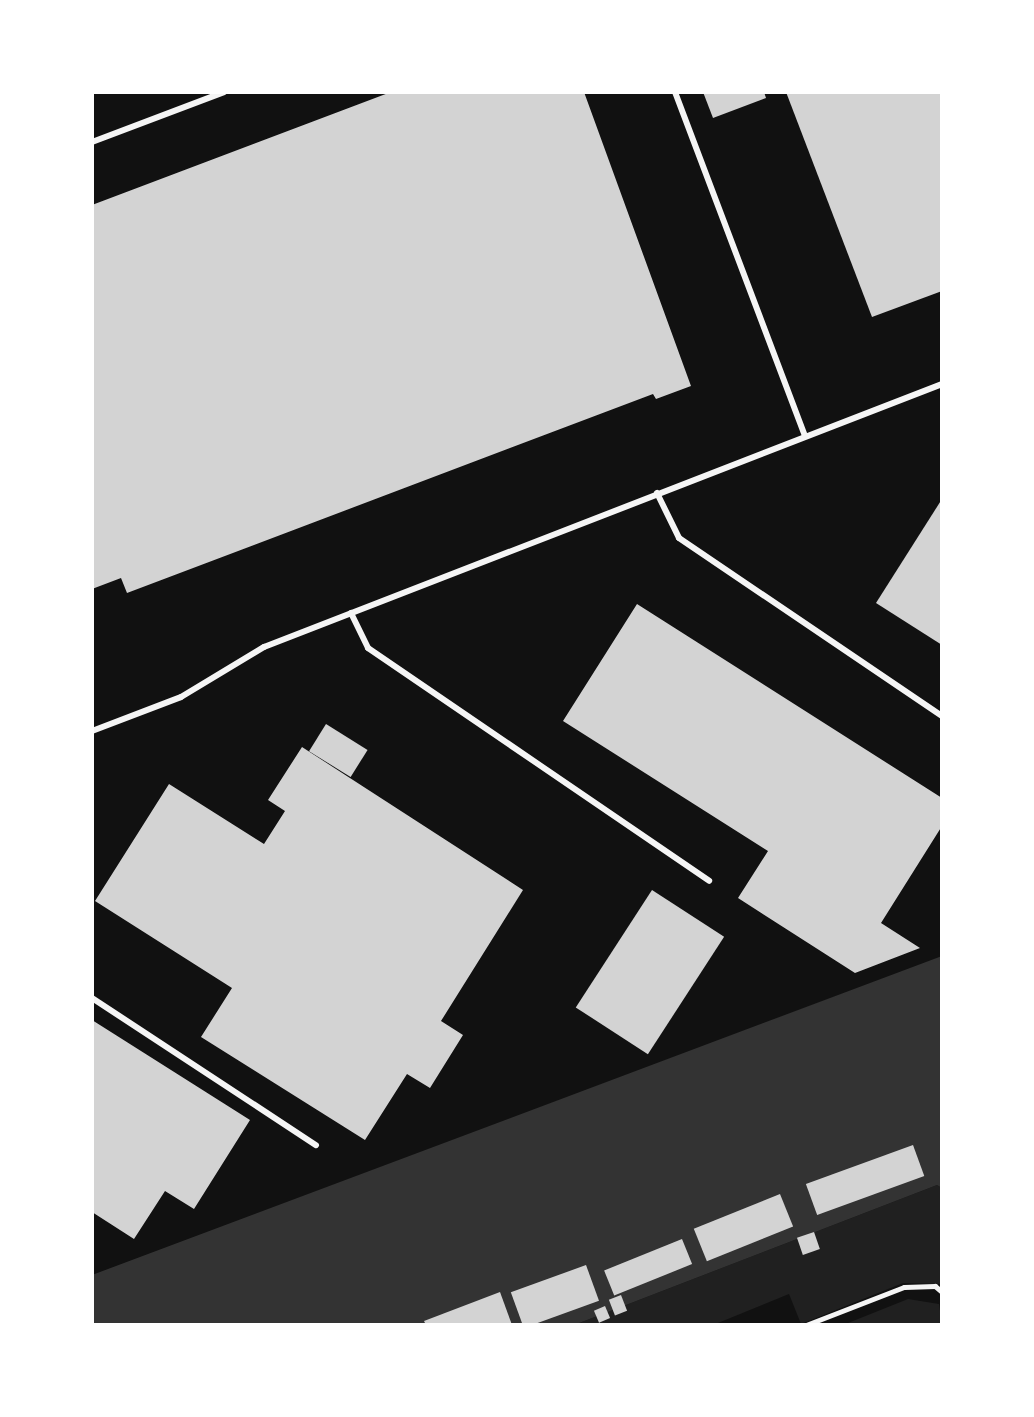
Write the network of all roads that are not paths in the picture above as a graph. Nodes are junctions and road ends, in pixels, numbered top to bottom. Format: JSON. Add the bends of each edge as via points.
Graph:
{"nodes":[{"id":1,"x":224,"y":92,"type":"edge"},
{"id":2,"x":675,"y":92,"type":"edge"},
{"id":3,"x":92,"y":142,"type":"edge"},
{"id":4,"x":942,"y":384,"type":"edge"},
{"id":5,"x":805,"y":436,"type":"junction"},
{"id":6,"x":657,"y":493,"type":"junction"},
{"id":7,"x":351,"y":613,"type":"junction"},
{"id":8,"x":942,"y":716,"type":"edge"},
{"id":9,"x":92,"y":731,"type":"edge"},
{"id":10,"x":709,"y":881,"type":"dead end"},
{"id":11,"x":92,"y":998,"type":"edge"},
{"id":12,"x":316,"y":1145,"type":"dead end"}],
"edges":[{"from":1,"to":3,"type":"lane"},
{"from":2,"to":5,"type":"lane"},
{"from":4,"to":5,"type":"lane"},
{"from":5,"to":6,"type":"lane"},
{"from":6,"to":7,"type":"lane"},
{"from":6,"to":8,"type":"lane","via":[[679,538]]},
{"from":7,"to":9,"type":"lane","via":[[264,647],[181,697]]},
{"from":7,"to":10,"type":"lane","via":[[368,648]]},
{"from":11,"to":12,"type":"lane"}]}
